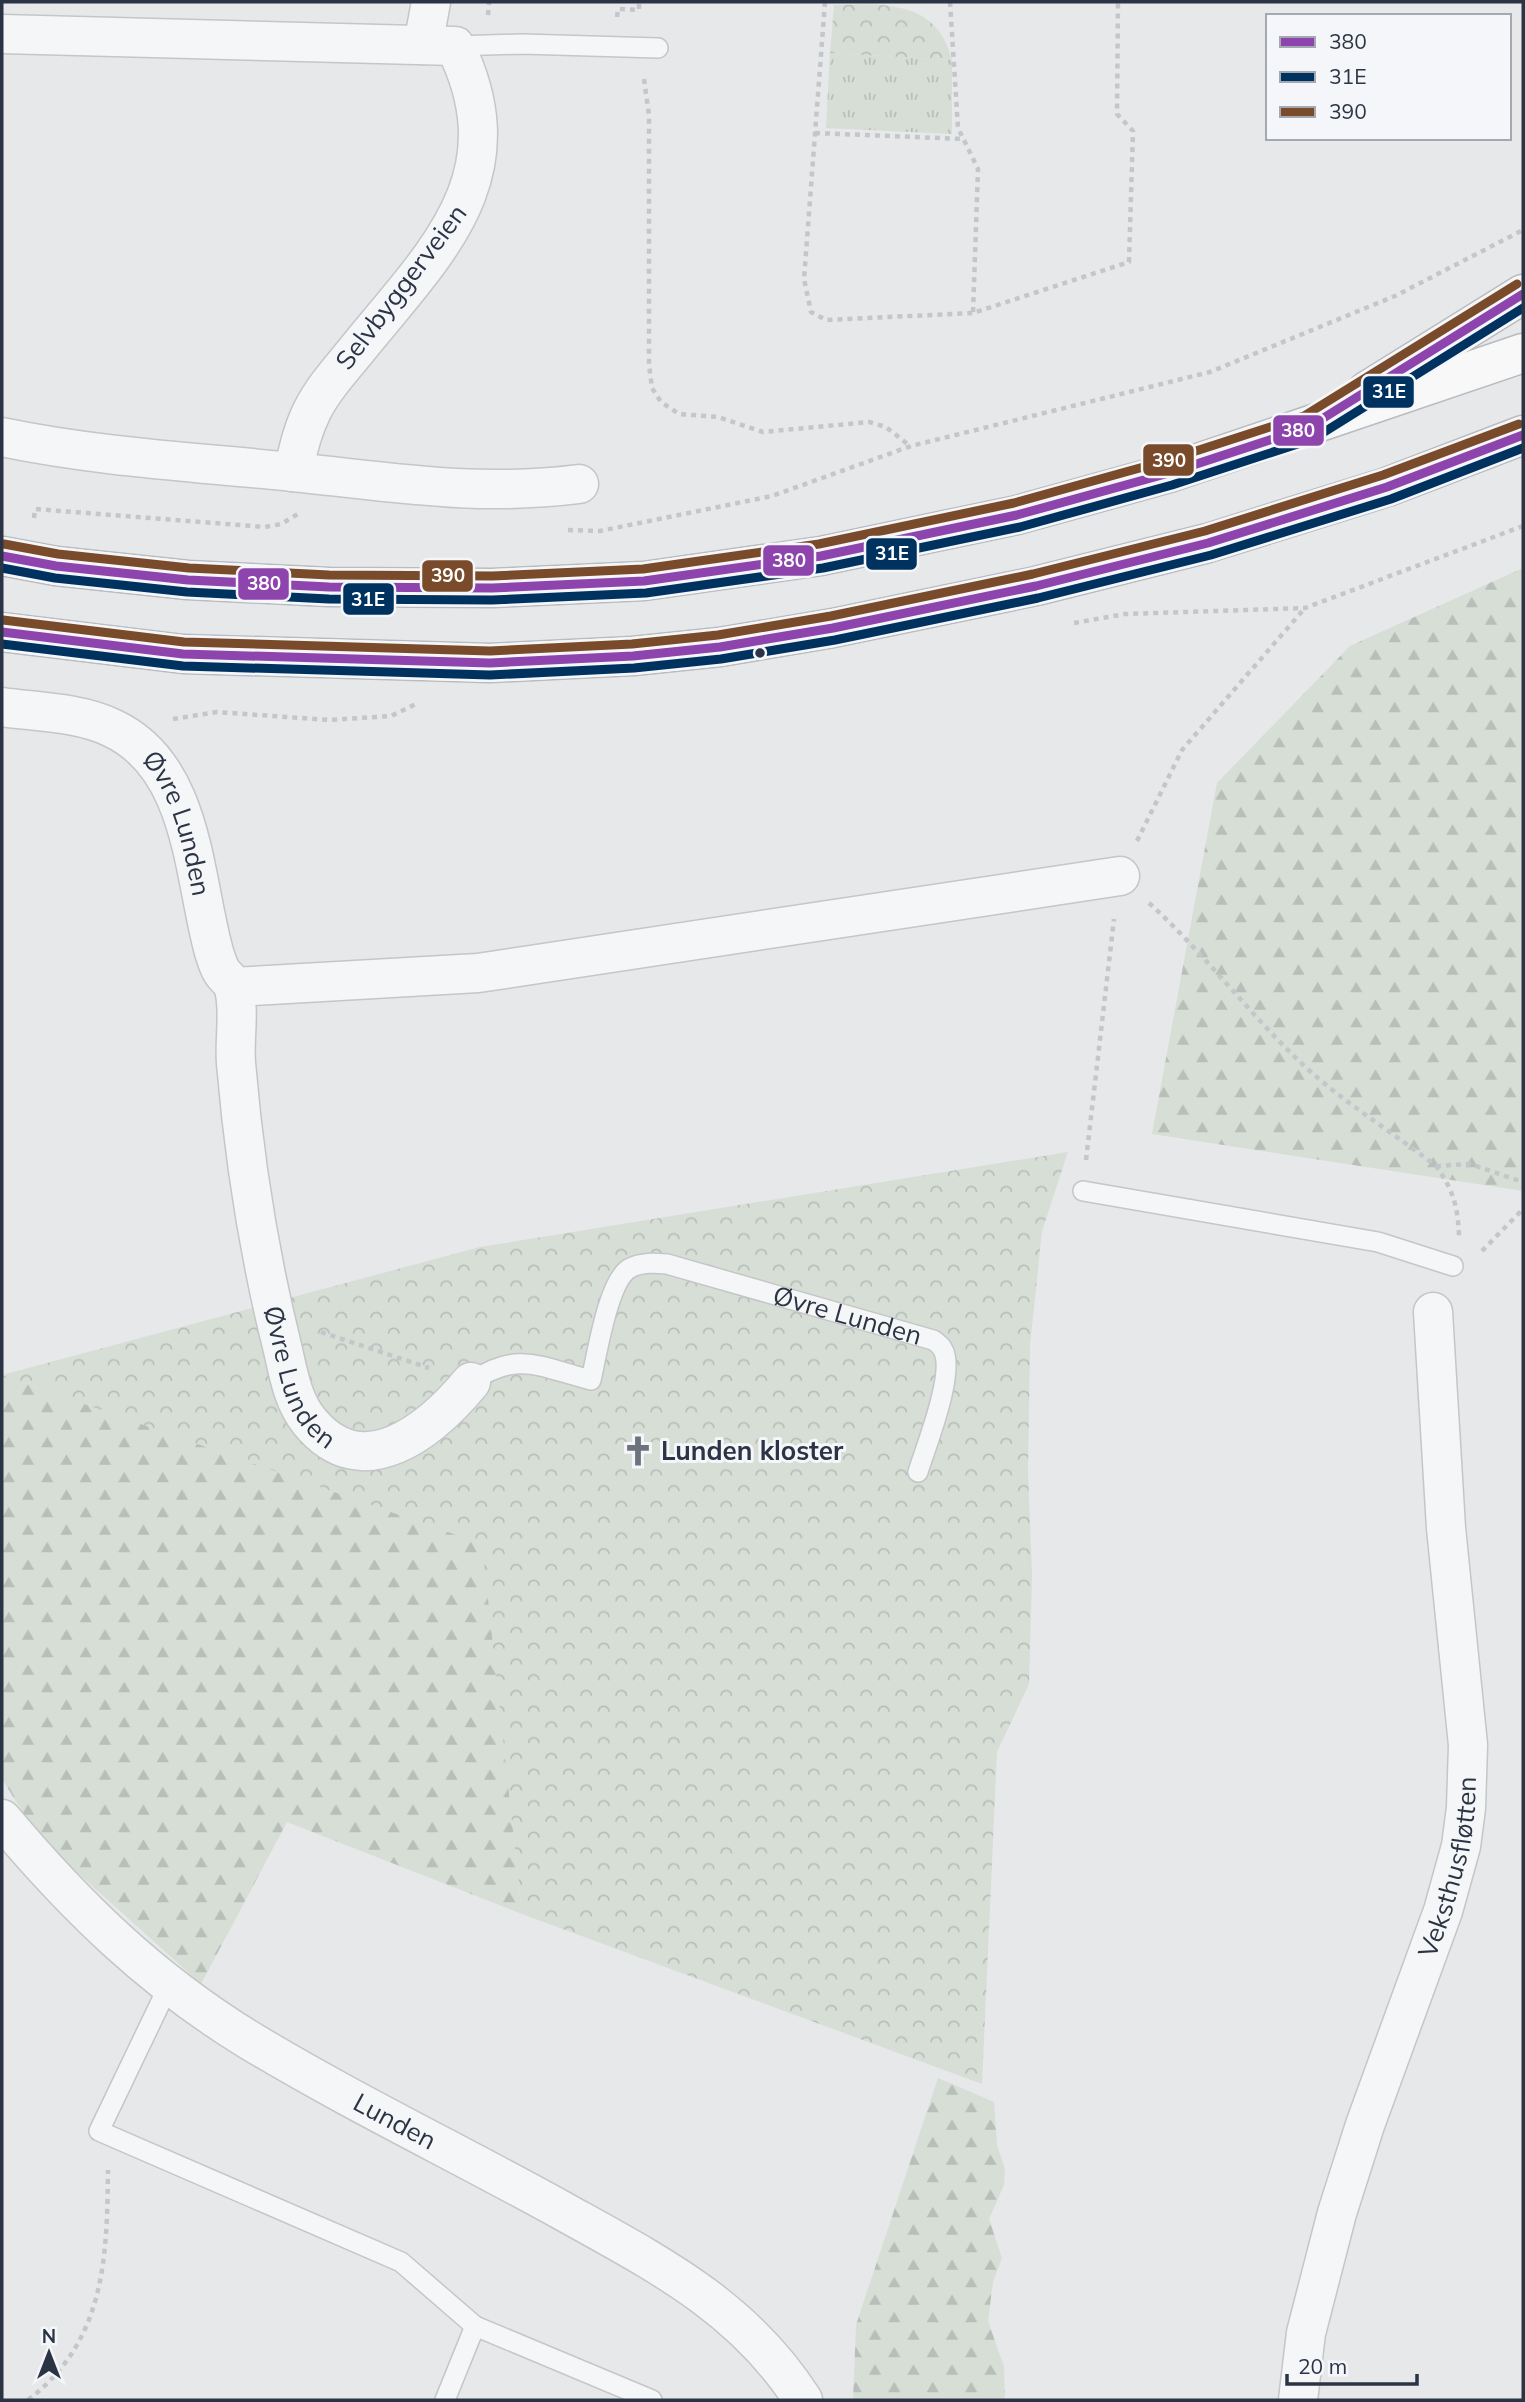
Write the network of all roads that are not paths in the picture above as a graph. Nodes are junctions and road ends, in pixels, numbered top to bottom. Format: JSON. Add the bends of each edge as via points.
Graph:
{"nodes":[{"id":1,"x":431,"y":2,"type":"edge"},
{"id":2,"x":2,"y":34,"type":"edge"},
{"id":3,"x":439,"y":46,"type":"junction"},
{"id":4,"x":658,"y":48,"type":"dead end"},
{"id":5,"x":1523,"y":295,"type":"edge"},
{"id":6,"x":1523,"y":353,"type":"edge"},
{"id":7,"x":1309,"y":427,"type":"junction"},
{"id":8,"x":1523,"y":435,"type":"edge"},
{"id":9,"x":2,"y":437,"type":"edge"},
{"id":10,"x":293,"y":472,"type":"junction"},
{"id":11,"x":579,"y":484,"type":"dead end"},
{"id":12,"x":2,"y":556,"type":"edge"},
{"id":13,"x":2,"y":632,"type":"edge"},
{"id":14,"x":2,"y":707,"type":"edge"},
{"id":15,"x":1120,"y":876,"type":"road end"},
{"id":16,"x":234,"y":987,"type":"junction"},
{"id":17,"x":1083,"y":1191,"type":"road end"},
{"id":18,"x":1453,"y":1266,"type":"road end"},
{"id":19,"x":1433,"y":1312,"type":"dead end"},
{"id":20,"x":471,"y":1382,"type":"joint"},
{"id":21,"x":918,"y":1472,"type":"dead end"},
{"id":22,"x":2,"y":1819,"type":"edge"},
{"id":23,"x":168,"y":1987,"type":"junction"},
{"id":24,"x":475,"y":2326,"type":"junction"},
{"id":25,"x":445,"y":2400,"type":"edge"},
{"id":26,"x":652,"y":2400,"type":"edge"},
{"id":27,"x":803,"y":2400,"type":"edge"},
{"id":28,"x":1298,"y":2400,"type":"edge"}],
"edges":[{"from":1,"to":3,"type":"street"},
{"from":2,"to":3,"type":"street"},
{"from":3,"to":4,"type":"lane"},
{"from":3,"to":10,"type":"street","name":"Selvbyggerveien","via":[[471,77],[478,151],[468,199],[433,254],[330,383],[309,420]]},
{"from":5,"to":7,"type":"highway"},
{"from":6,"to":7,"type":"highway"},
{"from":7,"to":12,"type":"highway","via":[[1169,473],[1017,515],[821,556],[644,581],[492,589],[328,587],[188,580]]},
{"from":8,"to":13,"type":"highway","via":[[1387,487],[1208,543],[1036,586],[720,647],[633,656],[463,662],[183,654]]},
{"from":9,"to":10,"type":"street","via":[[123,457]]},
{"from":10,"to":11,"type":"street","via":[[480,491]]},
{"from":14,"to":16,"type":"street","name":"Øvre Lunden","via":[[93,721],[113,728],[156,760],[181,811],[214,952]]},
{"from":15,"to":16,"type":"street","via":[[478,973]]},
{"from":16,"to":20,"type":"street","name":"Øvre Lunden","via":[[236,1061],[248,1168],[274,1316],[294,1392],[307,1419],[321,1434],[354,1449],[386,1448],[407,1440],[447,1411]]},
{"from":17,"to":18,"type":"lane","via":[[1378,1242]]},
{"from":19,"to":28,"type":"street","name":"Veksthusfløtten","via":[[1468,1745],[1466,1808],[1443,1911],[1337,2213],[1306,2333]]},
{"from":20,"to":21,"type":"lane","name":"Øvre Lunden","via":[[507,1362],[524,1362],[591,1380],[620,1277],[640,1264],[667,1264],[941,1346],[944,1379]]},
{"from":22,"to":23,"type":"street","name":"Lunden","via":[[104,1930]]},
{"from":23,"to":24,"type":"lane","via":[[99,2131],[401,2262]]},
{"from":23,"to":27,"type":"street","name":"Lunden","via":[[250,2041],[650,2260],[705,2295],[785,2371]]},
{"from":24,"to":25,"type":"lane"},
{"from":24,"to":26,"type":"lane"}]}
